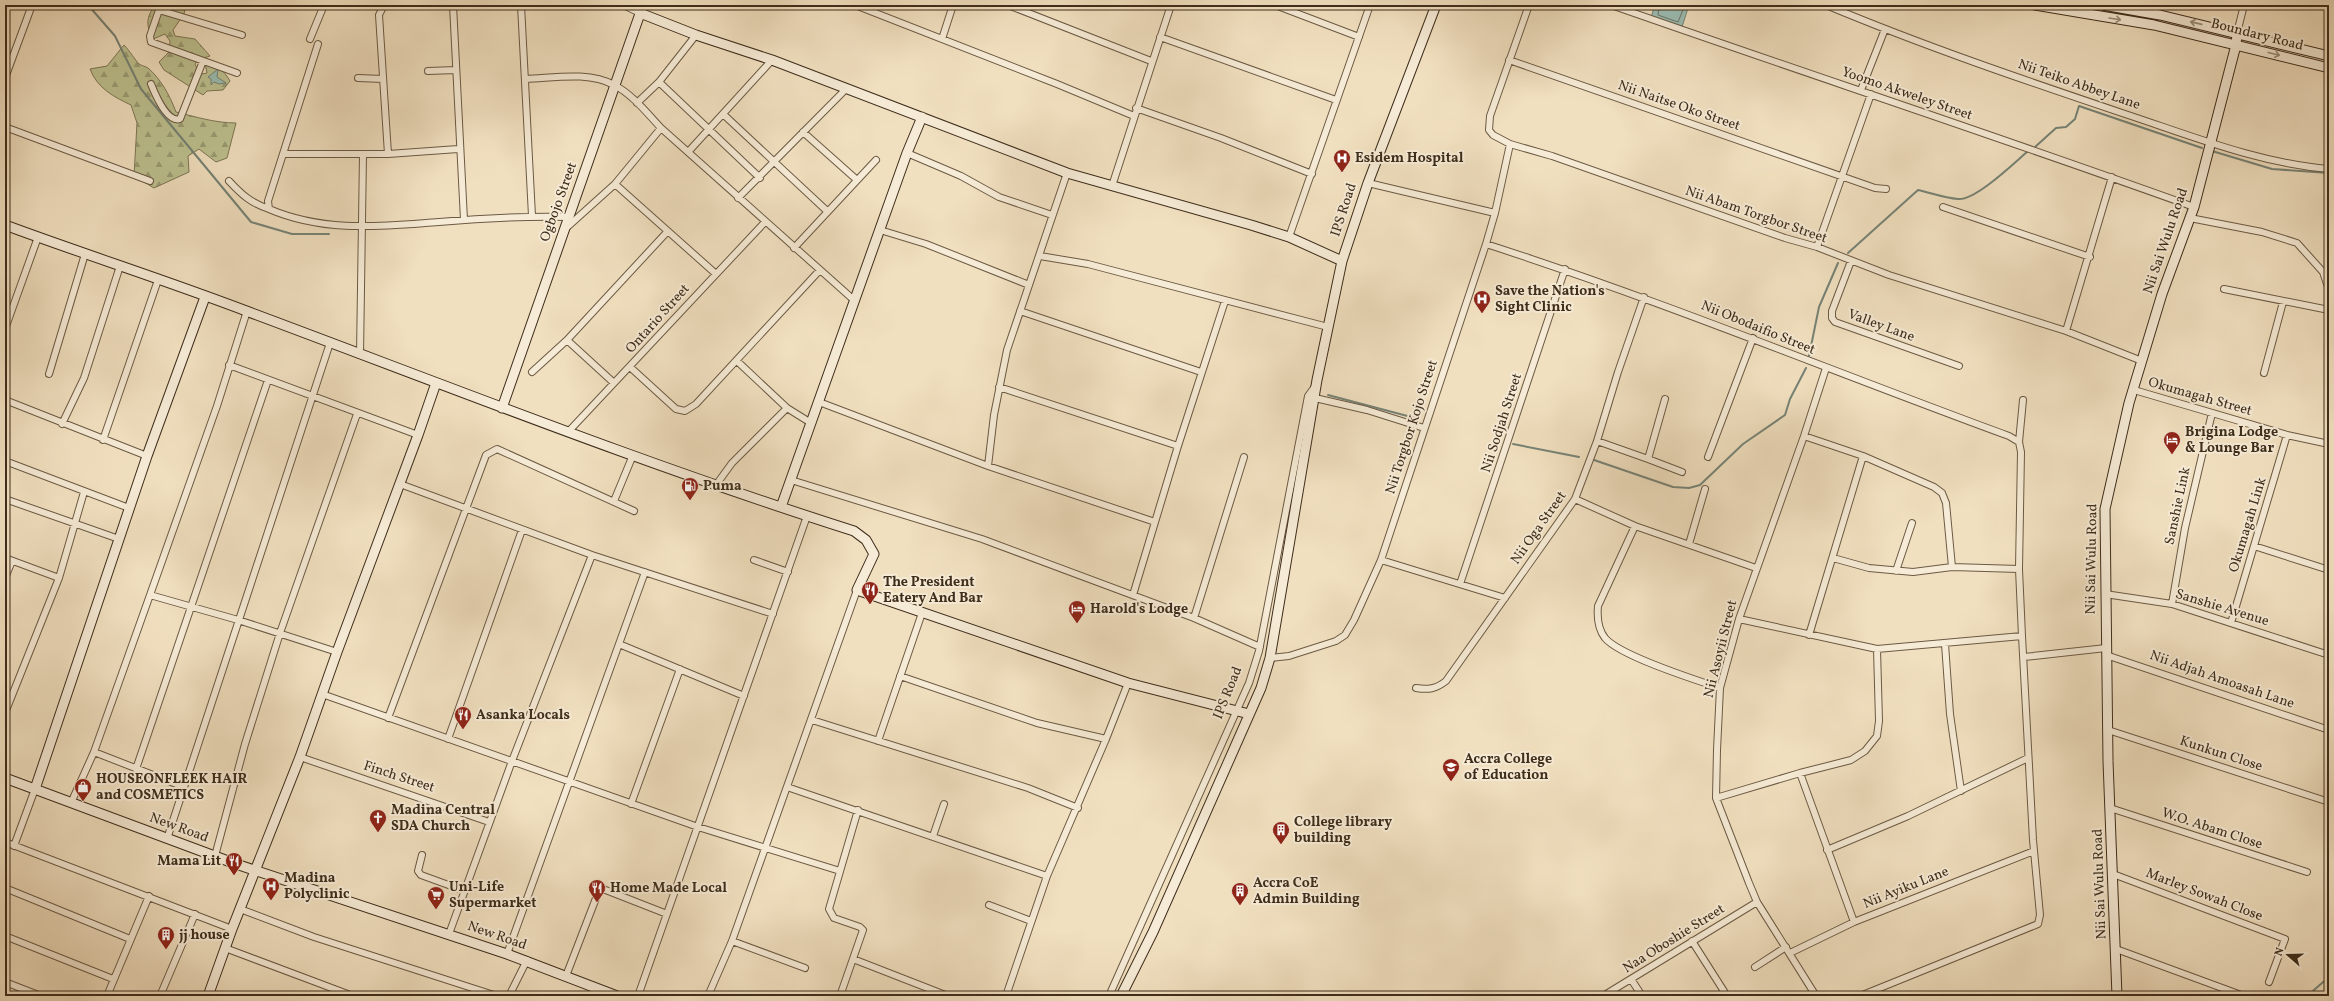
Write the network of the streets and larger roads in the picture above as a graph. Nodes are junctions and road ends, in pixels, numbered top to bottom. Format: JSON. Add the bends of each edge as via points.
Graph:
{"nodes":[{"id":1,"x":32,"y":5,"type":"edge"},
{"id":2,"x":324,"y":5,"type":"edge"},
{"id":3,"x":390,"y":5,"type":"edge"},
{"id":4,"x":453,"y":5,"type":"edge"},
{"id":5,"x":521,"y":5,"type":"edge"},
{"id":6,"x":623,"y":5,"type":"edge"},
{"id":7,"x":855,"y":5,"type":"edge"},
{"id":8,"x":954,"y":5,"type":"edge"},
{"id":9,"x":1008,"y":5,"type":"edge"},
{"id":10,"x":1171,"y":5,"type":"edge"},
{"id":11,"x":1275,"y":5,"type":"edge"},
{"id":12,"x":1370,"y":5,"type":"edge"},
{"id":13,"x":1436,"y":5,"type":"edge"},
{"id":14,"x":1529,"y":5,"type":"edge"},
{"id":15,"x":1611,"y":5,"type":"edge"},
{"id":16,"x":1826,"y":5,"type":"edge"},
{"id":17,"x":2035,"y":5,"type":"edge"},
{"id":18,"x":2103,"y":5,"type":"edge"},
{"id":19,"x":2244,"y":5,"type":"edge"},
{"id":20,"x":159,"y":7,"type":"edge"},
{"id":21,"x":642,"y":9,"type":"edge"},
{"id":22,"x":1885,"y":29,"type":"junction"},
{"id":23,"x":2237,"y":33,"type":"junction"},
{"id":24,"x":242,"y":35,"type":"dead end"},
{"id":25,"x":696,"y":36,"type":"junction"},
{"id":26,"x":1160,"y":36,"type":"junction"},
{"id":27,"x":1358,"y":37,"type":"junction"},
{"id":28,"x":310,"y":39,"type":"dead end"},
{"id":29,"x":942,"y":39,"type":"junction"},
{"id":30,"x":318,"y":44,"type":"dead end"},
{"id":31,"x":2236,"y":45,"type":"junction"},
{"id":32,"x":2329,"y":56,"type":"edge"},
{"id":33,"x":772,"y":60,"type":"junction"},
{"id":34,"x":1509,"y":60,"type":"junction"},
{"id":35,"x":203,"y":61,"type":"junction"},
{"id":36,"x":1151,"y":61,"type":"junction"},
{"id":37,"x":2329,"y":68,"type":"edge"},
{"id":38,"x":456,"y":70,"type":"junction"},
{"id":39,"x":428,"y":71,"type":"dead end"},
{"id":40,"x":237,"y":73,"type":"dead end"},
{"id":41,"x":5,"y":78,"type":"edge"},
{"id":42,"x":358,"y":78,"type":"dead end"},
{"id":43,"x":384,"y":79,"type":"junction"},
{"id":44,"x":526,"y":79,"type":"junction"},
{"id":45,"x":660,"y":82,"type":"junction"},
{"id":46,"x":151,"y":84,"type":"dead end"},
{"id":47,"x":614,"y":85,"type":"junction"},
{"id":48,"x":846,"y":89,"type":"junction"},
{"id":49,"x":1861,"y":90,"type":"junction"},
{"id":50,"x":1871,"y":94,"type":"junction"},
{"id":51,"x":1336,"y":100,"type":"junction"},
{"id":52,"x":637,"y":103,"type":"junction"},
{"id":53,"x":1136,"y":108,"type":"junction"},
{"id":54,"x":723,"y":114,"type":"junction"},
{"id":55,"x":1134,"y":116,"type":"junction"},
{"id":56,"x":922,"y":117,"type":"junction"},
{"id":57,"x":5,"y":127,"type":"edge"},
{"id":58,"x":661,"y":128,"type":"junction"},
{"id":59,"x":710,"y":129,"type":"junction"},
{"id":60,"x":803,"y":132,"type":"junction"},
{"id":61,"x":2211,"y":143,"type":"junction"},
{"id":62,"x":1510,"y":144,"type":"junction"},
{"id":63,"x":458,"y":149,"type":"junction"},
{"id":64,"x":689,"y":151,"type":"junction"},
{"id":65,"x":285,"y":154,"type":"junction"},
{"id":66,"x":363,"y":154,"type":"junction"},
{"id":67,"x":388,"y":154,"type":"junction"},
{"id":68,"x":907,"y":154,"type":"junction"},
{"id":69,"x":876,"y":160,"type":"dead end"},
{"id":70,"x":775,"y":163,"type":"junction"},
{"id":71,"x":2329,"y":169,"type":"edge"},
{"id":72,"x":1067,"y":173,"type":"junction"},
{"id":73,"x":1312,"y":174,"type":"junction"},
{"id":74,"x":1842,"y":176,"type":"junction"},
{"id":75,"x":760,"y":178,"type":"junction"},
{"id":76,"x":2112,"y":178,"type":"junction"},
{"id":77,"x":856,"y":180,"type":"junction"},
{"id":78,"x":150,"y":181,"type":"dead end"},
{"id":79,"x":229,"y":181,"type":"dead end"},
{"id":80,"x":1368,"y":183,"type":"junction"},
{"id":81,"x":615,"y":184,"type":"junction"},
{"id":82,"x":1112,"y":186,"type":"junction"},
{"id":83,"x":1886,"y":189,"type":"dead end"},
{"id":84,"x":738,"y":198,"type":"junction"},
{"id":85,"x":1943,"y":207,"type":"dead end"},
{"id":86,"x":2194,"y":207,"type":"junction"},
{"id":87,"x":269,"y":209,"type":"junction"},
{"id":88,"x":827,"y":210,"type":"junction"},
{"id":89,"x":1495,"y":213,"type":"junction"},
{"id":90,"x":1052,"y":215,"type":"junction"},
{"id":91,"x":532,"y":216,"type":"junction"},
{"id":92,"x":570,"y":217,"type":"junction"},
{"id":93,"x":2190,"y":218,"type":"junction"},
{"id":94,"x":464,"y":220,"type":"junction"},
{"id":95,"x":765,"y":222,"type":"junction"},
{"id":96,"x":5,"y":225,"type":"edge"},
{"id":97,"x":360,"y":227,"type":"junction"},
{"id":98,"x":564,"y":230,"type":"junction"},
{"id":99,"x":880,"y":230,"type":"junction"},
{"id":100,"x":667,"y":232,"type":"junction"},
{"id":101,"x":38,"y":237,"type":"junction"},
{"id":102,"x":1289,"y":237,"type":"junction"},
{"id":103,"x":1486,"y":244,"type":"junction"},
{"id":104,"x":1817,"y":247,"type":"junction"},
{"id":105,"x":794,"y":248,"type":"junction"},
{"id":106,"x":85,"y":254,"type":"junction"},
{"id":107,"x":1040,"y":256,"type":"junction"},
{"id":108,"x":2090,"y":257,"type":"junction"},
{"id":109,"x":1342,"y":261,"type":"junction"},
{"id":110,"x":1850,"y":261,"type":"junction"},
{"id":111,"x":120,"y":266,"type":"junction"},
{"id":112,"x":1565,"y":269,"type":"junction"},
{"id":113,"x":819,"y":271,"type":"junction"},
{"id":114,"x":716,"y":274,"type":"junction"},
{"id":115,"x":158,"y":280,"type":"junction"},
{"id":116,"x":1029,"y":285,"type":"junction"},
{"id":117,"x":2224,"y":289,"type":"dead end"},
{"id":118,"x":2329,"y":290,"type":"edge"},
{"id":119,"x":205,"y":297,"type":"junction"},
{"id":120,"x":1644,"y":297,"type":"junction"},
{"id":121,"x":855,"y":301,"type":"junction"},
{"id":122,"x":1225,"y":301,"type":"junction"},
{"id":123,"x":2283,"y":302,"type":"junction"},
{"id":124,"x":2329,"y":310,"type":"edge"},
{"id":125,"x":247,"y":311,"type":"junction"},
{"id":126,"x":1020,"y":311,"type":"junction"},
{"id":127,"x":1328,"y":327,"type":"junction"},
{"id":128,"x":5,"y":329,"type":"edge"},
{"id":129,"x":2066,"y":331,"type":"junction"},
{"id":130,"x":1753,"y":338,"type":"junction"},
{"id":131,"x":567,"y":340,"type":"junction"},
{"id":132,"x":330,"y":343,"type":"junction"},
{"id":133,"x":360,"y":355,"type":"junction"},
{"id":134,"x":737,"y":361,"type":"junction"},
{"id":135,"x":2142,"y":361,"type":"junction"},
{"id":136,"x":229,"y":365,"type":"junction"},
{"id":137,"x":1959,"y":366,"type":"dead end"},
{"id":138,"x":630,"y":367,"type":"junction"},
{"id":139,"x":1826,"y":368,"type":"junction"},
{"id":140,"x":532,"y":372,"type":"dead end"},
{"id":141,"x":1201,"y":372,"type":"junction"},
{"id":142,"x":2264,"y":373,"type":"dead end"},
{"id":143,"x":49,"y":374,"type":"dead end"},
{"id":144,"x":268,"y":380,"type":"junction"},
{"id":145,"x":436,"y":382,"type":"junction"},
{"id":146,"x":614,"y":383,"type":"junction"},
{"id":147,"x":1317,"y":384,"type":"junction"},
{"id":148,"x":999,"y":386,"type":"junction"},
{"id":149,"x":2134,"y":390,"type":"junction"},
{"id":150,"x":312,"y":396,"type":"junction"},
{"id":151,"x":1315,"y":398,"type":"junction"},
{"id":152,"x":5,"y":400,"type":"edge"},
{"id":153,"x":1665,"y":400,"type":"dead end"},
{"id":154,"x":2023,"y":400,"type":"dead end"},
{"id":155,"x":819,"y":402,"type":"junction"},
{"id":156,"x":502,"y":408,"type":"junction"},
{"id":157,"x":787,"y":408,"type":"junction"},
{"id":158,"x":2212,"y":413,"type":"junction"},
{"id":159,"x":357,"y":414,"type":"junction"},
{"id":160,"x":811,"y":423,"type":"junction"},
{"id":161,"x":62,"y":424,"type":"junction"},
{"id":162,"x":1424,"y":428,"type":"junction"},
{"id":163,"x":569,"y":431,"type":"junction"},
{"id":164,"x":418,"y":435,"type":"junction"},
{"id":165,"x":2287,"y":435,"type":"junction"},
{"id":166,"x":1804,"y":436,"type":"junction"},
{"id":167,"x":103,"y":440,"type":"junction"},
{"id":168,"x":1597,"y":440,"type":"junction"},
{"id":169,"x":2019,"y":442,"type":"junction"},
{"id":170,"x":2329,"y":444,"type":"edge"},
{"id":171,"x":1178,"y":446,"type":"junction"},
{"id":172,"x":633,"y":455,"type":"junction"},
{"id":173,"x":147,"y":456,"type":"junction"},
{"id":174,"x":1863,"y":456,"type":"junction"},
{"id":175,"x":1244,"y":457,"type":"dead end"},
{"id":176,"x":1708,"y":457,"type":"dead end"},
{"id":177,"x":1648,"y":459,"type":"junction"},
{"id":178,"x":5,"y":461,"type":"edge"},
{"id":179,"x":988,"y":466,"type":"junction"},
{"id":180,"x":1682,"y":472,"type":"dead end"},
{"id":181,"x":791,"y":480,"type":"junction"},
{"id":182,"x":400,"y":484,"type":"junction"},
{"id":183,"x":716,"y":485,"type":"junction"},
{"id":184,"x":1705,"y":489,"type":"dead end"},
{"id":185,"x":84,"y":492,"type":"junction"},
{"id":186,"x":5,"y":499,"type":"edge"},
{"id":187,"x":1575,"y":499,"type":"junction"},
{"id":188,"x":614,"y":501,"type":"junction"},
{"id":189,"x":781,"y":507,"type":"junction"},
{"id":190,"x":130,"y":508,"type":"junction"},
{"id":191,"x":466,"y":509,"type":"junction"},
{"id":192,"x":634,"y":510,"type":"dead end"},
{"id":193,"x":807,"y":516,"type":"junction"},
{"id":194,"x":74,"y":522,"type":"junction"},
{"id":195,"x":1155,"y":522,"type":"junction"},
{"id":196,"x":1912,"y":523,"type":"dead end"},
{"id":197,"x":1636,"y":526,"type":"junction"},
{"id":198,"x":522,"y":530,"type":"junction"},
{"id":199,"x":120,"y":540,"type":"junction"},
{"id":200,"x":1689,"y":544,"type":"junction"},
{"id":201,"x":2254,"y":546,"type":"junction"},
{"id":202,"x":592,"y":555,"type":"junction"},
{"id":203,"x":5,"y":558,"type":"edge"},
{"id":204,"x":1833,"y":558,"type":"junction"},
{"id":205,"x":754,"y":560,"type":"dead end"},
{"id":206,"x":1381,"y":560,"type":"junction"},
{"id":207,"x":12,"y":561,"type":"junction"},
{"id":208,"x":1756,"y":568,"type":"junction"},
{"id":209,"x":1952,"y":568,"type":"junction"},
{"id":210,"x":2019,"y":569,"type":"junction"},
{"id":211,"x":2329,"y":570,"type":"edge"},
{"id":212,"x":1896,"y":571,"type":"junction"},
{"id":213,"x":645,"y":572,"type":"junction"},
{"id":214,"x":788,"y":572,"type":"junction"},
{"id":215,"x":5,"y":578,"type":"edge"},
{"id":216,"x":59,"y":578,"type":"junction"},
{"id":217,"x":1460,"y":584,"type":"junction"},
{"id":218,"x":857,"y":590,"type":"junction"},
{"id":219,"x":2105,"y":594,"type":"junction"},
{"id":220,"x":150,"y":595,"type":"junction"},
{"id":221,"x":1133,"y":595,"type":"junction"},
{"id":222,"x":1505,"y":598,"type":"junction"},
{"id":223,"x":2172,"y":604,"type":"junction"},
{"id":224,"x":190,"y":606,"type":"junction"},
{"id":225,"x":922,"y":613,"type":"junction"},
{"id":226,"x":773,"y":614,"type":"junction"},
{"id":227,"x":1194,"y":618,"type":"junction"},
{"id":228,"x":1739,"y":619,"type":"junction"},
{"id":229,"x":238,"y":620,"type":"junction"},
{"id":230,"x":2231,"y":623,"type":"junction"},
{"id":231,"x":280,"y":633,"type":"junction"},
{"id":232,"x":1809,"y":635,"type":"junction"},
{"id":233,"x":2022,"y":636,"type":"junction"},
{"id":234,"x":619,"y":644,"type":"junction"},
{"id":235,"x":1945,"y":644,"type":"junction"},
{"id":236,"x":1260,"y":646,"type":"junction"},
{"id":237,"x":1877,"y":649,"type":"junction"},
{"id":238,"x":2106,"y":651,"type":"junction"},
{"id":239,"x":337,"y":652,"type":"junction"},
{"id":240,"x":2329,"y":655,"type":"edge"},
{"id":241,"x":2024,"y":657,"type":"junction"},
{"id":242,"x":1270,"y":658,"type":"junction"},
{"id":243,"x":680,"y":669,"type":"junction"},
{"id":244,"x":900,"y":676,"type":"junction"},
{"id":245,"x":1128,"y":682,"type":"junction"},
{"id":246,"x":1416,"y":688,"type":"dead end"},
{"id":247,"x":1720,"y":688,"type":"junction"},
{"id":248,"x":322,"y":694,"type":"junction"},
{"id":249,"x":744,"y":696,"type":"junction"},
{"id":250,"x":1236,"y":711,"type":"junction"},
{"id":251,"x":5,"y":713,"type":"edge"},
{"id":252,"x":1249,"y":714,"type":"junction"},
{"id":253,"x":388,"y":718,"type":"junction"},
{"id":254,"x":812,"y":720,"type":"junction"},
{"id":255,"x":2108,"y":730,"type":"junction"},
{"id":256,"x":2329,"y":730,"type":"edge"},
{"id":257,"x":448,"y":739,"type":"junction"},
{"id":258,"x":1106,"y":739,"type":"junction"},
{"id":259,"x":878,"y":741,"type":"junction"},
{"id":260,"x":94,"y":752,"type":"junction"},
{"id":261,"x":300,"y":757,"type":"junction"},
{"id":262,"x":2028,"y":758,"type":"junction"},
{"id":263,"x":512,"y":762,"type":"junction"},
{"id":264,"x":136,"y":769,"type":"junction"},
{"id":265,"x":1800,"y":773,"type":"junction"},
{"id":266,"x":5,"y":778,"type":"edge"},
{"id":267,"x":569,"y":782,"type":"junction"},
{"id":268,"x":184,"y":787,"type":"junction"},
{"id":269,"x":787,"y":787,"type":"junction"},
{"id":270,"x":35,"y":789,"type":"junction"},
{"id":271,"x":1961,"y":791,"type":"junction"},
{"id":272,"x":1716,"y":798,"type":"junction"},
{"id":273,"x":2326,"y":801,"type":"dead end"},
{"id":274,"x":71,"y":803,"type":"junction"},
{"id":275,"x":631,"y":804,"type":"junction"},
{"id":276,"x":944,"y":804,"type":"dead end"},
{"id":277,"x":1078,"y":808,"type":"junction"},
{"id":278,"x":2110,"y":808,"type":"junction"},
{"id":279,"x":858,"y":810,"type":"junction"},
{"id":280,"x":489,"y":822,"type":"junction"},
{"id":281,"x":698,"y":827,"type":"junction"},
{"id":282,"x":933,"y":836,"type":"junction"},
{"id":283,"x":167,"y":839,"type":"junction"},
{"id":284,"x":5,"y":842,"type":"edge"},
{"id":285,"x":14,"y":846,"type":"junction"},
{"id":286,"x":766,"y":848,"type":"junction"},
{"id":287,"x":1827,"y":850,"type":"junction"},
{"id":288,"x":2034,"y":851,"type":"junction"},
{"id":289,"x":422,"y":855,"type":"dead end"},
{"id":290,"x":215,"y":856,"type":"junction"},
{"id":291,"x":255,"y":870,"type":"junction"},
{"id":292,"x":840,"y":871,"type":"junction"},
{"id":293,"x":2307,"y":872,"type":"dead end"},
{"id":294,"x":2113,"y":874,"type":"junction"},
{"id":295,"x":1047,"y":876,"type":"junction"},
{"id":296,"x":5,"y":888,"type":"edge"},
{"id":297,"x":465,"y":891,"type":"junction"},
{"id":298,"x":149,"y":896,"type":"junction"},
{"id":299,"x":1757,"y":902,"type":"junction"},
{"id":300,"x":989,"y":905,"type":"dead end"},
{"id":301,"x":240,"y":910,"type":"junction"},
{"id":302,"x":195,"y":914,"type":"junction"},
{"id":303,"x":667,"y":914,"type":"junction"},
{"id":304,"x":1031,"y":921,"type":"junction"},
{"id":305,"x":1854,"y":922,"type":"junction"},
{"id":306,"x":232,"y":929,"type":"junction"},
{"id":307,"x":449,"y":934,"type":"junction"},
{"id":308,"x":5,"y":936,"type":"edge"},
{"id":309,"x":130,"y":939,"type":"junction"},
{"id":310,"x":732,"y":941,"type":"junction"},
{"id":311,"x":1692,"y":941,"type":"junction"},
{"id":312,"x":225,"y":948,"type":"junction"},
{"id":313,"x":2116,"y":949,"type":"junction"},
{"id":314,"x":1788,"y":950,"type":"junction"},
{"id":315,"x":508,"y":954,"type":"junction"},
{"id":316,"x":854,"y":959,"type":"junction"},
{"id":317,"x":527,"y":960,"type":"junction"},
{"id":318,"x":1755,"y":967,"type":"dead end"},
{"id":319,"x":805,"y":968,"type":"dead end"},
{"id":320,"x":566,"y":976,"type":"junction"},
{"id":321,"x":113,"y":979,"type":"junction"},
{"id":322,"x":1631,"y":979,"type":"junction"},
{"id":323,"x":5,"y":982,"type":"edge"},
{"id":324,"x":2269,"y":982,"type":"dead end"},
{"id":325,"x":41,"y":996,"type":"edge"},
{"id":326,"x":107,"y":996,"type":"edge"},
{"id":327,"x":160,"y":996,"type":"edge"},
{"id":328,"x":208,"y":996,"type":"edge"},
{"id":329,"x":353,"y":996,"type":"edge"},
{"id":330,"x":497,"y":996,"type":"edge"},
{"id":331,"x":509,"y":996,"type":"edge"},
{"id":332,"x":617,"y":996,"type":"edge"},
{"id":333,"x":638,"y":996,"type":"edge"},
{"id":334,"x":708,"y":996,"type":"edge"},
{"id":335,"x":840,"y":996,"type":"edge"},
{"id":336,"x":948,"y":996,"type":"edge"},
{"id":337,"x":1006,"y":996,"type":"edge"},
{"id":338,"x":1109,"y":996,"type":"edge"},
{"id":339,"x":1121,"y":996,"type":"edge"},
{"id":340,"x":1603,"y":996,"type":"edge"},
{"id":341,"x":1642,"y":996,"type":"edge"},
{"id":342,"x":1727,"y":996,"type":"edge"},
{"id":343,"x":1816,"y":996,"type":"edge"},
{"id":344,"x":1860,"y":996,"type":"edge"},
{"id":345,"x":2117,"y":996,"type":"edge"},
{"id":346,"x":2244,"y":996,"type":"edge"}],
"edges":[{"from":1,"to":41,"type":"street"},
{"from":2,"to":28,"type":"street"},
{"from":3,"to":43,"type":"street","via":[[383,7],[378,15]]},
{"from":4,"to":38,"type":"street"},
{"from":5,"to":44,"type":"street"},
{"from":6,"to":21,"type":"street"},
{"from":7,"to":29,"type":"street"},
{"from":8,"to":29,"type":"street"},
{"from":9,"to":36,"type":"street"},
{"from":10,"to":26,"type":"street"},
{"from":11,"to":27,"type":"street"},
{"from":12,"to":27,"type":"street"},
{"from":13,"to":80,"type":"street","name":"IPS Road"},
{"from":14,"to":34,"type":"street","name":"Nii Abam Torgbor Street"},
{"from":15,"to":49,"type":"street","name":"Yoomo Akweley Street"},
{"from":16,"to":22,"type":"street","name":"Nii Teiko Abbey Lane"},
{"from":17,"to":31,"type":"street","name":"Boundary Road","one_way":true,"via":[[2154,25]]},
{"from":23,"to":18,"type":"street","name":"Boundary Road","one_way":true},
{"from":19,"to":23,"type":"street"},
{"from":20,"to":24,"type":"street"},
{"from":20,"to":35,"type":"street","via":[[150,42]]},
{"from":21,"to":25,"type":"street"},
{"from":21,"to":47,"type":"street","name":"Ogbojo Street"},
{"from":22,"to":49,"type":"street"},
{"from":22,"to":61,"type":"street","name":"Nii Teiko Abbey Lane"},
{"from":23,"to":31,"type":"street","name":"Nii Sai Wulu Road"},
{"from":23,"to":32,"type":"street","name":"Boundary Road"},
{"from":25,"to":33,"type":"street"},
{"from":25,"to":45,"type":"street"},
{"from":26,"to":36,"type":"street"},
{"from":26,"to":51,"type":"street"},
{"from":27,"to":51,"type":"street"},
{"from":29,"to":55,"type":"street"},
{"from":30,"to":65,"type":"street"},
{"from":31,"to":37,"type":"street","name":"Boundary Road","one_way":true},
{"from":31,"to":61,"type":"street","name":"Nii Sai Wulu Road"},
{"from":33,"to":48,"type":"street"},
{"from":33,"to":54,"type":"street"},
{"from":34,"to":62,"type":"street","name":"Nii Abam Torgbor Street","via":[[1490,116],[1489,130]]},
{"from":34,"to":74,"type":"street","name":"Nii Naitse Oko Street"},
{"from":35,"to":40,"type":"street"},
{"from":35,"to":46,"type":"street","via":[[180,119],[172,117],[159,102]]},
{"from":36,"to":53,"type":"street"},
{"from":38,"to":39,"type":"street"},
{"from":38,"to":63,"type":"street"},
{"from":42,"to":43,"type":"street"},
{"from":43,"to":67,"type":"street"},
{"from":44,"to":47,"type":"street","via":[[592,77]]},
{"from":44,"to":91,"type":"street"},
{"from":45,"to":52,"type":"street"},
{"from":45,"to":59,"type":"street"},
{"from":47,"to":52,"type":"street"},
{"from":47,"to":92,"type":"street","name":"Ogbojo Street"},
{"from":48,"to":56,"type":"street"},
{"from":48,"to":60,"type":"street"},
{"from":49,"to":50,"type":"street","name":"Yoomo Akweley Street"},
{"from":50,"to":74,"type":"street"},
{"from":50,"to":76,"type":"street","name":"Yoomo Akweley Street"},
{"from":51,"to":73,"type":"street"},
{"from":52,"to":58,"type":"street"},
{"from":53,"to":55,"type":"street"},
{"from":53,"to":73,"type":"street"},
{"from":54,"to":59,"type":"street"},
{"from":54,"to":70,"type":"street"},
{"from":55,"to":82,"type":"street"},
{"from":56,"to":68,"type":"street"},
{"from":56,"to":72,"type":"street"},
{"from":57,"to":78,"type":"street"},
{"from":58,"to":64,"type":"street"},
{"from":58,"to":81,"type":"street"},
{"from":59,"to":64,"type":"street"},
{"from":59,"to":75,"type":"street"},
{"from":60,"to":70,"type":"street"},
{"from":60,"to":77,"type":"street"},
{"from":61,"to":71,"type":"street","name":"Nii Teiko Abbey Lane","via":[[2248,155]]},
{"from":61,"to":86,"type":"street","name":"Nii Sai Wulu Road"},
{"from":62,"to":89,"type":"street","name":"Nii Torgbor Kojo Street"},
{"from":62,"to":104,"type":"street","name":"Nii Abam Torgbor Street"},
{"from":63,"to":67,"type":"street"},
{"from":63,"to":94,"type":"street"},
{"from":64,"to":84,"type":"street"},
{"from":65,"to":66,"type":"street"},
{"from":65,"to":87,"type":"street","via":[[268,201]]},
{"from":66,"to":67,"type":"street"},
{"from":66,"to":97,"type":"street"},
{"from":68,"to":90,"type":"street","via":[[961,176],[999,197]]},
{"from":68,"to":99,"type":"street"},
{"from":69,"to":77,"type":"street"},
{"from":70,"to":75,"type":"street"},
{"from":70,"to":88,"type":"street"},
{"from":72,"to":82,"type":"street"},
{"from":72,"to":90,"type":"street"},
{"from":73,"to":102,"type":"street"},
{"from":74,"to":83,"type":"street","name":"Nii Naitse Oko Street","via":[[1875,188]]},
{"from":74,"to":104,"type":"street"},
{"from":75,"to":84,"type":"street"},
{"from":76,"to":86,"type":"street","name":"Yoomo Akweley Street"},
{"from":76,"to":108,"type":"street"},
{"from":77,"to":88,"type":"street"},
{"from":79,"to":87,"type":"street","via":[[246,199]]},
{"from":80,"to":89,"type":"street"},
{"from":80,"to":109,"type":"street","name":"IPS Road"},
{"from":81,"to":98,"type":"street"},
{"from":81,"to":100,"type":"street"},
{"from":82,"to":102,"type":"street"},
{"from":84,"to":95,"type":"street"},
{"from":85,"to":108,"type":"street"},
{"from":86,"to":93,"type":"street","name":"Nii Sai Wulu Road"},
{"from":87,"to":97,"type":"street","via":[[312,224]]},
{"from":88,"to":105,"type":"street"},
{"from":89,"to":103,"type":"street","name":"Nii Torgbor Kojo Street"},
{"from":90,"to":107,"type":"street"},
{"from":91,"to":92,"type":"street"},
{"from":91,"to":94,"type":"street"},
{"from":92,"to":98,"type":"street","name":"Ogbojo Street"},
{"from":93,"to":118,"type":"street","via":[[2262,232],[2297,242],[2323,272]]},
{"from":93,"to":135,"type":"street","name":"Nii Sai Wulu Road","via":[[2162,294]]},
{"from":94,"to":97,"type":"street"},
{"from":95,"to":105,"type":"street"},
{"from":95,"to":114,"type":"street","name":"Ontario Street"},
{"from":96,"to":101,"type":"street"},
{"from":97,"to":133,"type":"street"},
{"from":98,"to":156,"type":"street","name":"Ogbojo Street"},
{"from":99,"to":116,"type":"street","via":[[926,244]]},
{"from":99,"to":121,"type":"street"},
{"from":100,"to":114,"type":"street"},
{"from":100,"to":131,"type":"street"},
{"from":101,"to":106,"type":"street"},
{"from":101,"to":128,"type":"street"},
{"from":102,"to":109,"type":"street"},
{"from":103,"to":112,"type":"street","name":"Nii Obodaifio Street"},
{"from":103,"to":162,"type":"street","name":"Nii Torgbor Kojo Street"},
{"from":104,"to":110,"type":"street","name":"Nii Abam Torgbor Street"},
{"from":105,"to":113,"type":"street"},
{"from":106,"to":111,"type":"street"},
{"from":106,"to":143,"type":"street"},
{"from":107,"to":116,"type":"street"},
{"from":107,"to":122,"type":"street","via":[[1088,264]]},
{"from":108,"to":129,"type":"street"},
{"from":109,"to":127,"type":"street","name":"IPS Road"},
{"from":110,"to":129,"type":"street","name":"Nii Abam Torgbor Street"},
{"from":110,"to":137,"type":"street","name":"Valley Lane","via":[[1832,311],[1835,322]]},
{"from":111,"to":115,"type":"street"},
{"from":111,"to":161,"type":"street","via":[[84,378]]},
{"from":112,"to":120,"type":"street","name":"Nii Obodaifio Street"},
{"from":112,"to":217,"type":"street","name":"Nii Sodjah Street"},
{"from":113,"to":121,"type":"street"},
{"from":113,"to":134,"type":"street"},
{"from":114,"to":138,"type":"street","name":"Ontario Street"},
{"from":115,"to":119,"type":"street"},
{"from":115,"to":167,"type":"street"},
{"from":116,"to":126,"type":"street"},
{"from":117,"to":123,"type":"street"},
{"from":119,"to":125,"type":"street"},
{"from":119,"to":173,"type":"street"},
{"from":120,"to":130,"type":"street","name":"Nii Obodaifio Street"},
{"from":120,"to":168,"type":"street","name":"Nii Oga Street"},
{"from":121,"to":155,"type":"street"},
{"from":122,"to":127,"type":"street","via":[[1261,308]]},
{"from":122,"to":141,"type":"street"},
{"from":123,"to":124,"type":"street"},
{"from":123,"to":142,"type":"street"},
{"from":125,"to":132,"type":"street"},
{"from":125,"to":136,"type":"street"},
{"from":126,"to":141,"type":"street"},
{"from":126,"to":148,"type":"street"},
{"from":127,"to":147,"type":"street","name":"IPS Road"},
{"from":129,"to":135,"type":"street","name":"Nii Abam Torgbor Street"},
{"from":130,"to":139,"type":"street","name":"Nii Obodaifio Street"},
{"from":130,"to":176,"type":"street"},
{"from":131,"to":140,"type":"street"},
{"from":131,"to":146,"type":"street"},
{"from":132,"to":133,"type":"street"},
{"from":132,"to":150,"type":"street"},
{"from":133,"to":145,"type":"street"},
{"from":134,"to":138,"type":"street","via":[[696,404],[685,411],[676,408]]},
{"from":134,"to":157,"type":"street"},
{"from":135,"to":149,"type":"street","name":"Nii Sai Wulu Road"},
{"from":136,"to":144,"type":"street"},
{"from":136,"to":220,"type":"street","via":[[218,406]]},
{"from":138,"to":146,"type":"street","name":"Ontario Street"},
{"from":139,"to":166,"type":"street","name":"Nii Asoyii Street"},
{"from":139,"to":169,"type":"street","name":"Nii Obodaifio Street","via":[[2009,436]]},
{"from":141,"to":171,"type":"street"},
{"from":144,"to":150,"type":"street"},
{"from":144,"to":224,"type":"street"},
{"from":145,"to":156,"type":"street"},
{"from":145,"to":164,"type":"street"},
{"from":146,"to":163,"type":"street","name":"Ontario Street"},
{"from":147,"to":151,"type":"street","name":"IPS Road"},
{"from":147,"to":236,"type":"street","name":"IPS Road","via":[[1308,396]]},
{"from":148,"to":171,"type":"street"},
{"from":148,"to":179,"type":"street"},
{"from":149,"to":158,"type":"street","name":"Okumagah Street"},
{"from":149,"to":219,"type":"street","name":"Nii Sai Wulu Road","via":[[2105,509]]},
{"from":150,"to":159,"type":"street"},
{"from":150,"to":229,"type":"street"},
{"from":151,"to":162,"type":"street","via":[[1367,410]]},
{"from":151,"to":242,"type":"street","name":"IPS Road"},
{"from":152,"to":161,"type":"street"},
{"from":153,"to":177,"type":"street"},
{"from":154,"to":169,"type":"street"},
{"from":155,"to":160,"type":"street"},
{"from":155,"to":179,"type":"street"},
{"from":156,"to":163,"type":"street"},
{"from":157,"to":160,"type":"street"},
{"from":157,"to":183,"type":"street","via":[[732,463]]},
{"from":158,"to":165,"type":"street","name":"Okumagah Street"},
{"from":158,"to":223,"type":"street","name":"Sanshie Link","via":[[2187,521]]},
{"from":159,"to":164,"type":"street"},
{"from":159,"to":231,"type":"street"},
{"from":160,"to":181,"type":"street"},
{"from":161,"to":167,"type":"street"},
{"from":162,"to":206,"type":"street","name":"Nii Torgbor Kojo Street"},
{"from":163,"to":172,"type":"street"},
{"from":164,"to":182,"type":"street"},
{"from":165,"to":170,"type":"street","name":"Okumagah Street"},
{"from":165,"to":201,"type":"street","name":"Okumagah Link"},
{"from":166,"to":174,"type":"street"},
{"from":166,"to":208,"type":"street","name":"Nii Asoyii Street"},
{"from":167,"to":173,"type":"street"},
{"from":168,"to":177,"type":"street"},
{"from":168,"to":187,"type":"street","name":"Nii Oga Street"},
{"from":169,"to":210,"type":"street"},
{"from":171,"to":195,"type":"street"},
{"from":172,"to":183,"type":"street"},
{"from":172,"to":188,"type":"street"},
{"from":173,"to":190,"type":"street"},
{"from":174,"to":204,"type":"street"},
{"from":174,"to":209,"type":"street","via":[[1934,487],[1942,493],[1946,503]]},
{"from":175,"to":227,"type":"street"},
{"from":177,"to":180,"type":"street"},
{"from":178,"to":185,"type":"street"},
{"from":179,"to":195,"type":"street"},
{"from":181,"to":189,"type":"street"},
{"from":181,"to":221,"type":"street","via":[[968,534]]},
{"from":182,"to":191,"type":"street"},
{"from":182,"to":239,"type":"street"},
{"from":183,"to":189,"type":"street"},
{"from":184,"to":200,"type":"street"},
{"from":185,"to":190,"type":"street"},
{"from":185,"to":194,"type":"street"},
{"from":186,"to":194,"type":"street"},
{"from":187,"to":197,"type":"street"},
{"from":187,"to":222,"type":"street","name":"Nii Oga Street"},
{"from":188,"to":191,"type":"street","via":[[496,449],[486,455]]},
{"from":188,"to":192,"type":"street"},
{"from":189,"to":193,"type":"street"},
{"from":190,"to":199,"type":"street"},
{"from":191,"to":198,"type":"street"},
{"from":191,"to":253,"type":"street"},
{"from":193,"to":214,"type":"street"},
{"from":193,"to":218,"type":"street","via":[[860,534],[870,545],[874,554]]},
{"from":194,"to":199,"type":"street"},
{"from":194,"to":216,"type":"street"},
{"from":195,"to":221,"type":"street"},
{"from":196,"to":212,"type":"street"},
{"from":197,"to":200,"type":"street"},
{"from":197,"to":247,"type":"street","via":[[1598,606],[1597,620],[1605,638],[1618,649]]},
{"from":198,"to":202,"type":"street"},
{"from":198,"to":257,"type":"street"},
{"from":199,"to":270,"type":"street"},
{"from":200,"to":208,"type":"street"},
{"from":201,"to":211,"type":"street"},
{"from":201,"to":230,"type":"street","name":"Okumagah Link"},
{"from":202,"to":213,"type":"street"},
{"from":202,"to":263,"type":"street"},
{"from":203,"to":207,"type":"street"},
{"from":204,"to":212,"type":"street","via":[[1869,568]]},
{"from":204,"to":232,"type":"street"},
{"from":205,"to":214,"type":"street"},
{"from":206,"to":217,"type":"street"},
{"from":206,"to":242,"type":"street","name":"Nii Torgbor Kojo Street","via":[[1345,635],[1322,647],[1290,656]]},
{"from":207,"to":215,"type":"street"},
{"from":207,"to":216,"type":"street"},
{"from":208,"to":228,"type":"street","name":"Nii Asoyii Street"},
{"from":209,"to":210,"type":"street"},
{"from":209,"to":212,"type":"street"},
{"from":210,"to":233,"type":"street"},
{"from":213,"to":226,"type":"street"},
{"from":213,"to":234,"type":"street"},
{"from":214,"to":226,"type":"street"},
{"from":216,"to":251,"type":"street"},
{"from":217,"to":222,"type":"street"},
{"from":218,"to":225,"type":"street"},
{"from":218,"to":254,"type":"street"},
{"from":219,"to":223,"type":"street","name":"Sanshie Avenue"},
{"from":219,"to":238,"type":"street","name":"Nii Sai Wulu Road"},
{"from":220,"to":224,"type":"street"},
{"from":220,"to":260,"type":"street"},
{"from":221,"to":227,"type":"street"},
{"from":222,"to":246,"type":"street","name":"Nii Oga Street","via":[[1446,681],[1439,687]]},
{"from":223,"to":230,"type":"street","name":"Sanshie Avenue"},
{"from":224,"to":229,"type":"street"},
{"from":224,"to":264,"type":"street"},
{"from":225,"to":244,"type":"street"},
{"from":225,"to":245,"type":"street"},
{"from":226,"to":249,"type":"street"},
{"from":227,"to":236,"type":"street"},
{"from":228,"to":232,"type":"street"},
{"from":228,"to":247,"type":"street","name":"Nii Asoyii Street"},
{"from":229,"to":231,"type":"street"},
{"from":229,"to":268,"type":"street"},
{"from":230,"to":240,"type":"street","name":"Sanshie Avenue"},
{"from":231,"to":239,"type":"street"},
{"from":231,"to":290,"type":"street","via":[[245,744]]},
{"from":232,"to":237,"type":"street"},
{"from":233,"to":235,"type":"street"},
{"from":233,"to":241,"type":"street"},
{"from":234,"to":243,"type":"street"},
{"from":234,"to":267,"type":"street"},
{"from":235,"to":237,"type":"street"},
{"from":235,"to":271,"type":"street","via":[[1950,714]]},
{"from":236,"to":250,"type":"street","name":"IPS Road","via":[[1249,683]]},
{"from":237,"to":265,"type":"street","via":[[1879,721],[1876,736],[1865,752],[1851,760]]},
{"from":238,"to":241,"type":"street"},
{"from":238,"to":255,"type":"street","name":"Nii Sai Wulu Road"},
{"from":238,"to":256,"type":"street","name":"Nii Adjah Amoasah Lane"},
{"from":239,"to":248,"type":"street"},
{"from":241,"to":262,"type":"street"},
{"from":242,"to":252,"type":"street","name":"IPS Road","via":[[1261,688]]},
{"from":243,"to":249,"type":"street"},
{"from":243,"to":275,"type":"street"},
{"from":244,"to":258,"type":"street","via":[[1037,723]]},
{"from":244,"to":259,"type":"street"},
{"from":245,"to":250,"type":"street"},
{"from":245,"to":258,"type":"street"},
{"from":247,"to":272,"type":"street","name":"Nii Asoyii Street"},
{"from":248,"to":253,"type":"street"},
{"from":248,"to":261,"type":"street"},
{"from":249,"to":281,"type":"street"},
{"from":250,"to":252,"type":"street"},
{"from":250,"to":338,"type":"street","name":"IPS Road"},
{"from":252,"to":339,"type":"street","name":"IPS Road","via":[[1153,932]]},
{"from":253,"to":257,"type":"street"},
{"from":254,"to":259,"type":"street"},
{"from":254,"to":269,"type":"street"},
{"from":255,"to":273,"type":"street","name":"Kunkun Close"},
{"from":255,"to":278,"type":"street","name":"Nii Sai Wulu Road"},
{"from":257,"to":263,"type":"street"},
{"from":258,"to":277,"type":"street"},
{"from":259,"to":277,"type":"street","via":[[1028,788]]},
{"from":260,"to":264,"type":"street"},
{"from":260,"to":274,"type":"street"},
{"from":261,"to":280,"type":"street","name":"Finch Street"},
{"from":261,"to":291,"type":"street"},
{"from":262,"to":271,"type":"street"},
{"from":262,"to":288,"type":"street"},
{"from":263,"to":267,"type":"street"},
{"from":263,"to":280,"type":"street"},
{"from":264,"to":268,"type":"street"},
{"from":265,"to":272,"type":"street"},
{"from":265,"to":287,"type":"street"},
{"from":266,"to":270,"type":"street","name":"New Road"},
{"from":267,"to":275,"type":"street"},
{"from":267,"to":315,"type":"street"},
{"from":268,"to":283,"type":"street"},
{"from":269,"to":279,"type":"street"},
{"from":269,"to":286,"type":"street"},
{"from":270,"to":274,"type":"street","name":"New Road"},
{"from":270,"to":285,"type":"street"},
{"from":271,"to":287,"type":"street"},
{"from":272,"to":299,"type":"street","name":"Nii Asoyii Street"},
{"from":274,"to":283,"type":"street","name":"New Road"},
{"from":275,"to":281,"type":"street"},
{"from":276,"to":282,"type":"street"},
{"from":277,"to":295,"type":"street"},
{"from":278,"to":293,"type":"street","name":"W.O. Abam Close"},
{"from":278,"to":294,"type":"street","name":"Nii Sai Wulu Road"},
{"from":279,"to":282,"type":"street"},
{"from":279,"to":292,"type":"street"},
{"from":280,"to":297,"type":"street"},
{"from":281,"to":286,"type":"street"},
{"from":281,"to":303,"type":"street"},
{"from":282,"to":295,"type":"street"},
{"from":283,"to":290,"type":"street","name":"New Road"},
{"from":284,"to":285,"type":"street"},
{"from":285,"to":298,"type":"street"},
{"from":286,"to":292,"type":"street"},
{"from":286,"to":310,"type":"street"},
{"from":287,"to":305,"type":"street"},
{"from":288,"to":305,"type":"street","name":"Nii Ayiku Lane"},
{"from":288,"to":344,"type":"street","via":[[2040,915],[2038,924]]},
{"from":289,"to":297,"type":"street","via":[[418,871],[421,874]]},
{"from":290,"to":291,"type":"street","name":"New Road"},
{"from":291,"to":301,"type":"street"},
{"from":291,"to":307,"type":"street","name":"New Road"},
{"from":292,"to":316,"type":"street","via":[[829,909],[834,918],[863,930]]},
{"from":294,"to":313,"type":"street","name":"Nii Sai Wulu Road"},
{"from":294,"to":324,"type":"street","name":"Marley Sowah Close","via":[[2286,939]]},
{"from":295,"to":304,"type":"street"},
{"from":296,"to":309,"type":"street"},
{"from":297,"to":307,"type":"street"},
{"from":298,"to":302,"type":"street"},
{"from":298,"to":309,"type":"street"},
{"from":299,"to":311,"type":"street","name":"Naa Oboshie Street"},
{"from":299,"to":314,"type":"street","name":"Nii Asoyii Street"},
{"from":300,"to":304,"type":"street"},
{"from":301,"to":306,"type":"street"},
{"from":301,"to":330,"type":"street","via":[[314,937]]},
{"from":302,"to":306,"type":"street"},
{"from":302,"to":327,"type":"street"},
{"from":303,"to":320,"type":"street","via":[[603,889],[598,893]]},
{"from":303,"to":333,"type":"street"},
{"from":304,"to":337,"type":"street"},
{"from":305,"to":314,"type":"street","name":"Nii Ayiku Lane"},
{"from":306,"to":312,"type":"street"},
{"from":307,"to":315,"type":"street","name":"New Road"},
{"from":308,"to":321,"type":"street"},
{"from":309,"to":321,"type":"street"},
{"from":310,"to":319,"type":"street"},
{"from":310,"to":334,"type":"street"},
{"from":311,"to":322,"type":"street","name":"Naa Oboshie Street"},
{"from":311,"to":342,"type":"street"},
{"from":312,"to":328,"type":"street"},
{"from":312,"to":329,"type":"street"},
{"from":313,"to":345,"type":"street","name":"Nii Sai Wulu Road"},
{"from":313,"to":346,"type":"street"},
{"from":314,"to":318,"type":"street","name":"Nii Ayiku Lane"},
{"from":314,"to":343,"type":"street","name":"Nii Asoyii Street"},
{"from":315,"to":317,"type":"street","name":"New Road"},
{"from":316,"to":335,"type":"street"},
{"from":316,"to":336,"type":"street"},
{"from":317,"to":320,"type":"street","name":"New Road"},
{"from":317,"to":331,"type":"street"},
{"from":320,"to":332,"type":"street","name":"New Road"},
{"from":321,"to":326,"type":"street"},
{"from":322,"to":340,"type":"street","name":"Naa Oboshie Street"},
{"from":322,"to":341,"type":"street"},
{"from":323,"to":325,"type":"street"}]}
